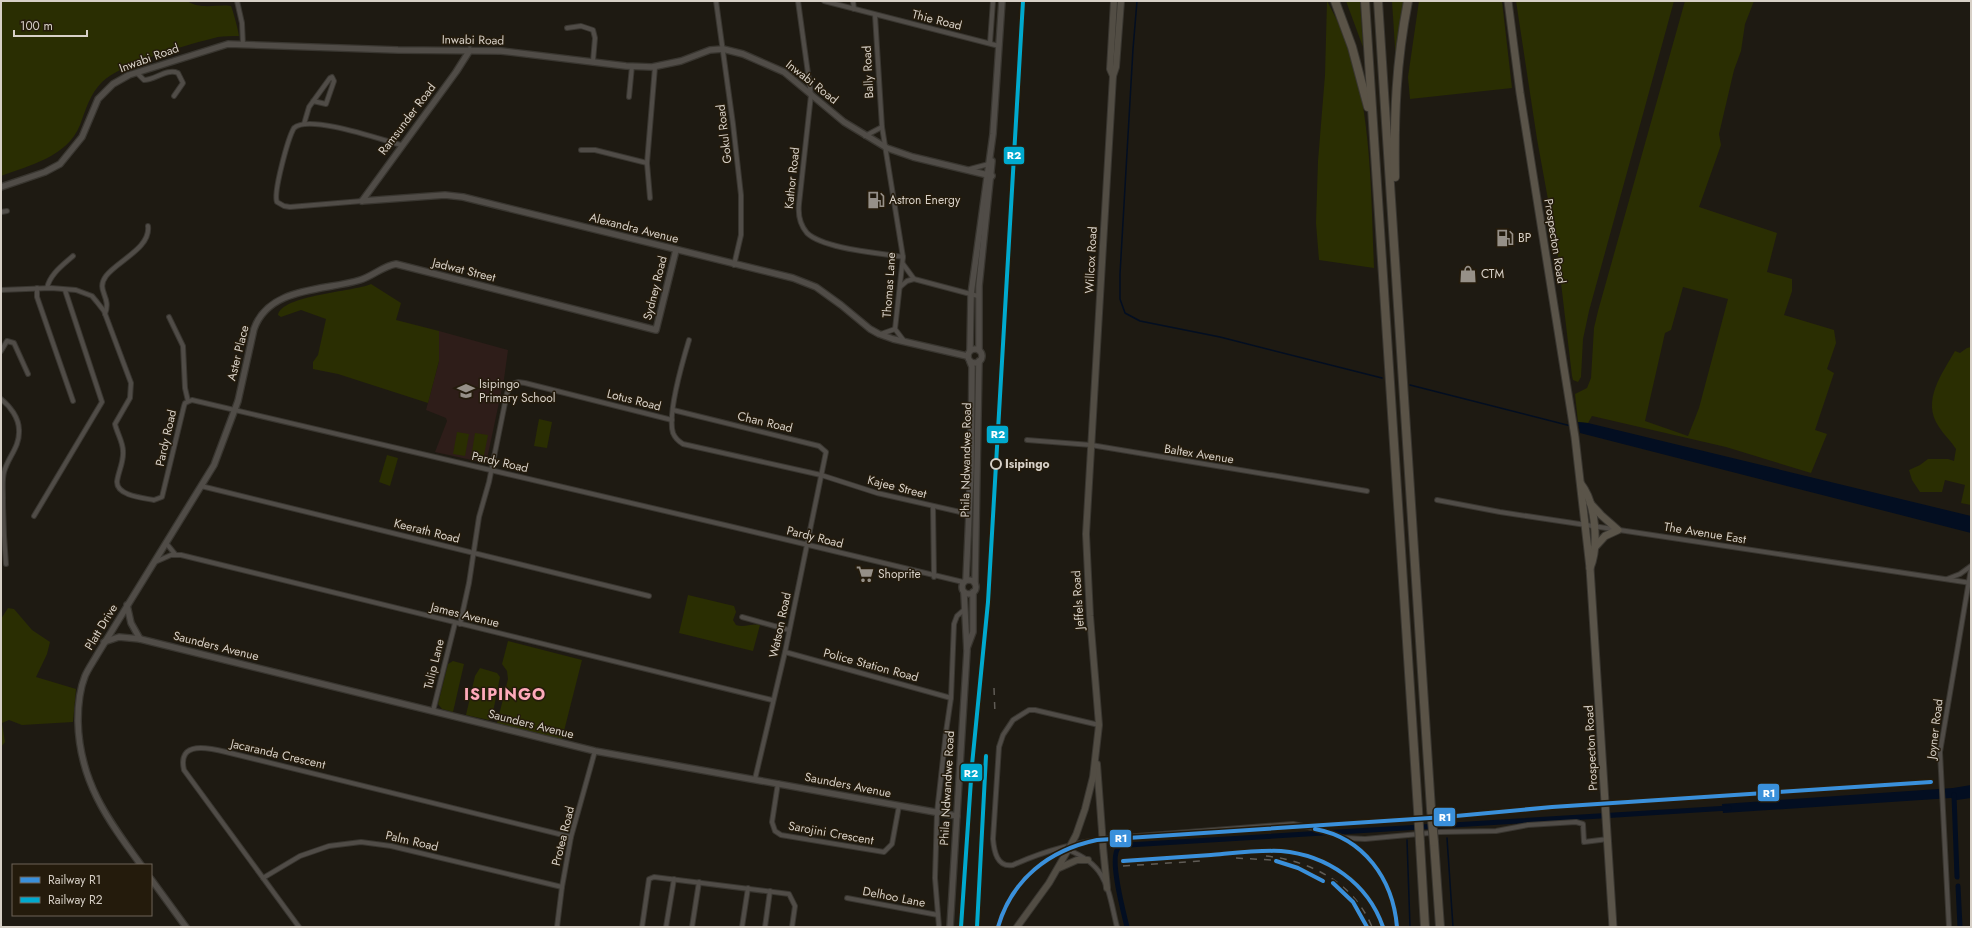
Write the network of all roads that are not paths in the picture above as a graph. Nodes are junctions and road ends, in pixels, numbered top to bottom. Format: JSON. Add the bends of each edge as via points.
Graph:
{"nodes":[{"id":1,"x":237,"y":1,"type":"edge"},
{"id":2,"x":716,"y":1,"type":"edge"},
{"id":3,"x":798,"y":1,"type":"edge"},
{"id":4,"x":824,"y":1,"type":"edge"},
{"id":5,"x":853,"y":1,"type":"edge"},
{"id":6,"x":993,"y":1,"type":"edge"},
{"id":7,"x":1002,"y":1,"type":"edge"},
{"id":8,"x":1114,"y":1,"type":"edge"},
{"id":9,"x":1121,"y":1,"type":"edge"},
{"id":10,"x":1335,"y":1,"type":"edge"},
{"id":11,"x":1365,"y":1,"type":"edge"},
{"id":12,"x":1378,"y":1,"type":"edge"},
{"id":13,"x":1408,"y":1,"type":"edge"},
{"id":14,"x":1508,"y":1,"type":"edge"},
{"id":15,"x":854,"y":9,"type":"junction"},
{"id":16,"x":875,"y":15,"type":"junction"},
{"id":17,"x":567,"y":28,"type":"dead end"},
{"id":18,"x":990,"y":43,"type":"junction"},
{"id":19,"x":243,"y":45,"type":"junction"},
{"id":20,"x":999,"y":46,"type":"junction"},
{"id":21,"x":722,"y":49,"type":"junction"},
{"id":22,"x":470,"y":50,"type":"junction"},
{"id":23,"x":593,"y":61,"type":"junction"},
{"id":24,"x":632,"y":66,"type":"junction"},
{"id":25,"x":655,"y":66,"type":"junction"},
{"id":26,"x":137,"y":73,"type":"junction"},
{"id":27,"x":808,"y":76,"type":"junction"},
{"id":28,"x":1113,"y":76,"type":"junction"},
{"id":29,"x":802,"y":87,"type":"junction"},
{"id":30,"x":811,"y":95,"type":"junction"},
{"id":31,"x":174,"y":96,"type":"dead end"},
{"id":32,"x":629,"y":97,"type":"dead end"},
{"id":33,"x":313,"y":101,"type":"junction"},
{"id":34,"x":304,"y":124,"type":"junction"},
{"id":35,"x":882,"y":127,"type":"junction"},
{"id":36,"x":1373,"y":129,"type":"junction"},
{"id":37,"x":993,"y":134,"type":"junction"},
{"id":38,"x":864,"y":136,"type":"junction"},
{"id":39,"x":401,"y":145,"type":"junction"},
{"id":40,"x":887,"y":148,"type":"junction"},
{"id":41,"x":581,"y":150,"type":"dead end"},
{"id":42,"x":647,"y":163,"type":"junction"},
{"id":43,"x":989,"y":164,"type":"junction"},
{"id":44,"x":964,"y":170,"type":"junction"},
{"id":45,"x":989,"y":176,"type":"junction"},
{"id":46,"x":1,"y":187,"type":"edge"},
{"id":47,"x":1391,"y":190,"type":"junction"},
{"id":48,"x":650,"y":198,"type":"dead end"},
{"id":49,"x":362,"y":201,"type":"junction"},
{"id":50,"x":1,"y":212,"type":"edge"},
{"id":51,"x":7,"y":212,"type":"dead end"},
{"id":52,"x":148,"y":226,"type":"dead end"},
{"id":53,"x":676,"y":250,"type":"junction"},
{"id":54,"x":73,"y":256,"type":"dead end"},
{"id":55,"x":903,"y":257,"type":"junction"},
{"id":56,"x":903,"y":263,"type":"junction"},
{"id":57,"x":734,"y":265,"type":"junction"},
{"id":58,"x":914,"y":279,"type":"junction"},
{"id":59,"x":900,"y":287,"type":"junction"},
{"id":60,"x":37,"y":288,"type":"junction"},
{"id":61,"x":47,"y":288,"type":"junction"},
{"id":62,"x":1,"y":290,"type":"edge"},
{"id":63,"x":65,"y":290,"type":"junction"},
{"id":64,"x":971,"y":294,"type":"junction"},
{"id":65,"x":978,"y":296,"type":"junction"},
{"id":66,"x":272,"y":307,"type":"joint"},
{"id":67,"x":105,"y":315,"type":"junction"},
{"id":68,"x":169,"y":317,"type":"dead end"},
{"id":69,"x":896,"y":329,"type":"junction"},
{"id":70,"x":656,"y":330,"type":"joint"},
{"id":71,"x":879,"y":334,"type":"junction"},
{"id":72,"x":689,"y":340,"type":"dead end"},
{"id":73,"x":904,"y":340,"type":"junction"},
{"id":74,"x":970,"y":350,"type":"junction"},
{"id":75,"x":979,"y":350,"type":"junction"},
{"id":76,"x":1,"y":351,"type":"edge"},
{"id":77,"x":967,"y":356,"type":"junction"},
{"id":78,"x":980,"y":361,"type":"junction"},
{"id":79,"x":970,"y":362,"type":"junction"},
{"id":80,"x":28,"y":374,"type":"dead end"},
{"id":81,"x":1,"y":399,"type":"edge"},
{"id":82,"x":73,"y":401,"type":"dead end"},
{"id":83,"x":188,"y":401,"type":"junction"},
{"id":84,"x":233,"y":410,"type":"junction"},
{"id":85,"x":673,"y":410,"type":"junction"},
{"id":86,"x":672,"y":420,"type":"junction"},
{"id":87,"x":1028,"y":440,"type":"dead end"},
{"id":88,"x":1091,"y":445,"type":"junction"},
{"id":89,"x":492,"y":470,"type":"junction"},
{"id":90,"x":821,"y":475,"type":"junction"},
{"id":91,"x":1581,"y":484,"type":"junction"},
{"id":92,"x":201,"y":486,"type":"junction"},
{"id":93,"x":1367,"y":491,"type":"dead end"},
{"id":94,"x":1437,"y":500,"type":"dead end"},
{"id":95,"x":1589,"y":501,"type":"junction"},
{"id":96,"x":933,"y":506,"type":"junction"},
{"id":97,"x":969,"y":514,"type":"junction"},
{"id":98,"x":34,"y":516,"type":"dead end"},
{"id":99,"x":1585,"y":525,"type":"junction"},
{"id":100,"x":1594,"y":526,"type":"junction"},
{"id":101,"x":1618,"y":530,"type":"junction"},
{"id":102,"x":166,"y":543,"type":"junction"},
{"id":103,"x":808,"y":545,"type":"junction"},
{"id":104,"x":1595,"y":548,"type":"junction"},
{"id":105,"x":474,"y":553,"type":"junction"},
{"id":106,"x":175,"y":554,"type":"junction"},
{"id":107,"x":154,"y":562,"type":"junction"},
{"id":108,"x":6,"y":564,"type":"dead end"},
{"id":109,"x":1971,"y":567,"type":"edge"},
{"id":110,"x":1590,"y":568,"type":"junction"},
{"id":111,"x":934,"y":577,"type":"junction"},
{"id":112,"x":1945,"y":579,"type":"junction"},
{"id":113,"x":965,"y":581,"type":"junction"},
{"id":114,"x":975,"y":583,"type":"junction"},
{"id":115,"x":1970,"y":583,"type":"edge"},
{"id":116,"x":973,"y":592,"type":"junction"},
{"id":117,"x":964,"y":593,"type":"junction"},
{"id":118,"x":649,"y":596,"type":"dead end"},
{"id":119,"x":128,"y":605,"type":"junction"},
{"id":120,"x":966,"y":609,"type":"junction"},
{"id":121,"x":957,"y":616,"type":"junction"},
{"id":122,"x":742,"y":617,"type":"dead end"},
{"id":123,"x":965,"y":621,"type":"junction"},
{"id":124,"x":457,"y":623,"type":"junction"},
{"id":125,"x":789,"y":630,"type":"junction"},
{"id":126,"x":140,"y":639,"type":"junction"},
{"id":127,"x":104,"y":642,"type":"junction"},
{"id":128,"x":967,"y":651,"type":"junction"},
{"id":129,"x":785,"y":652,"type":"junction"},
{"id":130,"x":952,"y":698,"type":"junction"},
{"id":131,"x":772,"y":700,"type":"junction"},
{"id":132,"x":433,"y":711,"type":"junction"},
{"id":133,"x":1099,"y":726,"type":"junction"},
{"id":134,"x":595,"y":751,"type":"junction"},
{"id":135,"x":1096,"y":754,"type":"junction"},
{"id":136,"x":755,"y":779,"type":"junction"},
{"id":137,"x":778,"y":783,"type":"junction"},
{"id":138,"x":899,"y":806,"type":"junction"},
{"id":139,"x":937,"y":812,"type":"junction"},
{"id":140,"x":957,"y":816,"type":"junction"},
{"id":141,"x":571,"y":837,"type":"junction"},
{"id":142,"x":1608,"y":839,"type":"junction"},
{"id":143,"x":1067,"y":853,"type":"junction"},
{"id":144,"x":1088,"y":860,"type":"junction"},
{"id":145,"x":140,"y":864,"type":"edge"},
{"id":146,"x":1059,"y":868,"type":"junction"},
{"id":147,"x":263,"y":878,"type":"junction"},
{"id":148,"x":674,"y":879,"type":"junction"},
{"id":149,"x":152,"y":880,"type":"edge"},
{"id":150,"x":699,"y":882,"type":"junction"},
{"id":151,"x":562,"y":887,"type":"junction"},
{"id":152,"x":748,"y":888,"type":"junction"},
{"id":153,"x":1108,"y":888,"type":"junction"},
{"id":154,"x":770,"y":891,"type":"junction"},
{"id":155,"x":847,"y":898,"type":"dead end"},
{"id":156,"x":938,"y":915,"type":"junction"},
{"id":157,"x":186,"y":927,"type":"edge"},
{"id":158,"x":299,"y":927,"type":"edge"},
{"id":159,"x":557,"y":927,"type":"edge"},
{"id":160,"x":642,"y":927,"type":"edge"},
{"id":161,"x":666,"y":927,"type":"edge"},
{"id":162,"x":692,"y":927,"type":"edge"},
{"id":163,"x":742,"y":927,"type":"edge"},
{"id":164,"x":765,"y":927,"type":"edge"},
{"id":165,"x":792,"y":927,"type":"edge"},
{"id":166,"x":939,"y":927,"type":"edge"},
{"id":167,"x":950,"y":927,"type":"edge"},
{"id":168,"x":1017,"y":927,"type":"edge"},
{"id":169,"x":1117,"y":927,"type":"edge"},
{"id":170,"x":1425,"y":927,"type":"edge"},
{"id":171,"x":1440,"y":927,"type":"edge"},
{"id":172,"x":1613,"y":927,"type":"edge"},
{"id":173,"x":1949,"y":927,"type":"edge"}],
"edges":[{"from":1,"to":19,"type":"street"},
{"from":2,"to":21,"type":"street","name":"Gokul Road"},
{"from":3,"to":27,"type":"street","name":"Kathor Road"},
{"from":4,"to":15,"type":"street","name":"Thie Road"},
{"from":5,"to":15,"type":"street"},
{"from":6,"to":18,"type":"street"},
{"from":7,"to":20,"type":"street"},
{"from":8,"to":28,"type":"main road","name":"Willcox Road","via":[[1110,69]]},
{"from":9,"to":28,"type":"main road","name":"Willcox Road","via":[[1116,67]]},
{"from":10,"to":36,"type":"highway","via":[[1352,46]]},
{"from":11,"to":36,"type":"highway"},
{"from":12,"to":47,"type":"highway"},
{"from":13,"to":47,"type":"highway","via":[[1396,75],[1395,183]]},
{"from":14,"to":91,"type":"main road","name":"Prospecton Road"},
{"from":15,"to":16,"type":"street","name":"Thie Road"},
{"from":16,"to":18,"type":"street","name":"Thie Road"},
{"from":16,"to":35,"type":"street","name":"Bally Road"},
{"from":17,"to":23,"type":"street","via":[[581,26],[593,30]]},
{"from":18,"to":20,"type":"street","name":"Thie Road"},
{"from":19,"to":22,"type":"street","name":"Inwabi Road"},
{"from":19,"to":26,"type":"street","name":"Inwabi Road","via":[[221,46]]},
{"from":20,"to":37,"type":"street"},
{"from":21,"to":25,"type":"street","name":"Inwabi Road"},
{"from":21,"to":29,"type":"street","name":"Inwabi Road","via":[[743,54],[777,68]]},
{"from":21,"to":57,"type":"street","name":"Gokul Road","via":[[741,206],[741,235]]},
{"from":22,"to":23,"type":"street","name":"Inwabi Road","via":[[508,51]]},
{"from":22,"to":39,"type":"street","name":"Ramsunder Road"},
{"from":23,"to":24,"type":"street","name":"Inwabi Road"},
{"from":24,"to":25,"type":"street","name":"Inwabi Road"},
{"from":24,"to":32,"type":"street"},
{"from":25,"to":42,"type":"street"},
{"from":26,"to":31,"type":"street","via":[[142,79],[148,80],[170,72],[178,73],[183,83]]},
{"from":26,"to":46,"type":"street","name":"Inwabi Road","via":[[120,79],[106,89],[94,108],[82,137],[60,164],[45,172]]},
{"from":27,"to":29,"type":"street"},
{"from":27,"to":30,"type":"street","name":"Kathor Road"},
{"from":28,"to":88,"type":"main road","name":"Willcox Road"},
{"from":29,"to":30,"type":"street","name":"Inwabi Road"},
{"from":30,"to":38,"type":"street","name":"Inwabi Road"},
{"from":30,"to":55,"type":"street","name":"Kathor Road","via":[[798,204],[803,226],[821,241],[855,250]]},
{"from":33,"to":33,"type":"street","via":[[330,78],[332,77],[334,81],[326,104]]},
{"from":33,"to":34,"type":"street","via":[[308,107]]},
{"from":34,"to":39,"type":"street","via":[[338,127]]},
{"from":34,"to":49,"type":"street","name":"Alexandra Avenue","via":[[292,131],[275,194],[277,202],[290,207]]},
{"from":35,"to":38,"type":"street"},
{"from":35,"to":40,"type":"street","name":"Bally Road"},
{"from":36,"to":170,"type":"highway","bridge":true},
{"from":37,"to":43,"type":"street"},
{"from":37,"to":45,"type":"street"},
{"from":38,"to":40,"type":"street","name":"Inwabi Road"},
{"from":39,"to":49,"type":"street","name":"Ramsunder Road"},
{"from":40,"to":44,"type":"street","name":"Inwabi Road"},
{"from":40,"to":55,"type":"street","name":"Thomas Lane"},
{"from":41,"to":42,"type":"street","via":[[595,150]]},
{"from":42,"to":48,"type":"street"},
{"from":43,"to":44,"type":"street","name":"Inwabi Road"},
{"from":43,"to":45,"type":"street"},
{"from":44,"to":45,"type":"street","name":"Inwabi Road"},
{"from":45,"to":64,"type":"street"},
{"from":45,"to":65,"type":"street"},
{"from":47,"to":171,"type":"highway","bridge":true},
{"from":49,"to":53,"type":"street","name":"Alexandra Avenue","via":[[436,195],[463,196]]},
{"from":50,"to":51,"type":"street"},
{"from":52,"to":67,"type":"street","via":[[147,238],[104,280],[102,288],[108,305]]},
{"from":53,"to":57,"type":"street","name":"Alexandra Avenue"},
{"from":53,"to":70,"type":"street","name":"Sydney Road"},
{"from":54,"to":61,"type":"street","via":[[54,274]]},
{"from":55,"to":56,"type":"street","name":"Thomas Lane"},
{"from":56,"to":58,"type":"street"},
{"from":56,"to":59,"type":"street","name":"Thomas Lane"},
{"from":57,"to":71,"type":"street","name":"Alexandra Avenue","via":[[793,278],[816,287]]},
{"from":58,"to":59,"type":"street"},
{"from":58,"to":64,"type":"street"},
{"from":59,"to":69,"type":"street","name":"Thomas Lane"},
{"from":60,"to":61,"type":"street"},
{"from":60,"to":62,"type":"street"},
{"from":60,"to":82,"type":"street","via":[[37,296]]},
{"from":61,"to":63,"type":"street"},
{"from":63,"to":67,"type":"street","via":[[76,290],[92,296]]},
{"from":63,"to":98,"type":"street","via":[[102,402]]},
{"from":64,"to":65,"type":"street"},
{"from":64,"to":74,"type":"street"},
{"from":65,"to":75,"type":"street"},
{"from":66,"to":70,"type":"street","name":"Jadwat Street","via":[[297,292],[354,282],[396,264]]},
{"from":66,"to":84,"type":"street","name":"Aster Place","via":[[256,324],[238,402]]},
{"from":67,"to":83,"type":"street","name":"Pardy Road","via":[[132,383],[130,398],[115,422],[123,448],[120,475],[117,480],[124,492],[154,500],[162,496],[184,406]]},
{"from":68,"to":83,"type":"street","via":[[183,346],[185,392]]},
{"from":69,"to":71,"type":"street","name":"Thomas Lane"},
{"from":69,"to":73,"type":"street","name":"Thomas Lane"},
{"from":71,"to":73,"type":"street","name":"Alexandra Avenue"},
{"from":72,"to":85,"type":"street"},
{"from":73,"to":77,"type":"street","name":"Alexandra Avenue"},
{"from":74,"to":75,"type":"street"},
{"from":74,"to":77,"type":"street"},
{"from":75,"to":78,"type":"street","via":[[982,354]]},
{"from":76,"to":80,"type":"street","via":[[8,341],[14,343]]},
{"from":77,"to":79,"type":"street"},
{"from":78,"to":79,"type":"street"},
{"from":78,"to":114,"type":"street","name":"Phila Ndwandwe Road"},
{"from":79,"to":97,"type":"street","name":"Phila Ndwandwe Road","via":[[972,367]]},
{"from":81,"to":108,"type":"street","via":[[11,408],[19,428],[19,439],[6,465],[2,480]]},
{"from":83,"to":84,"type":"street","name":"Pardy Road"},
{"from":84,"to":89,"type":"street","name":"Pardy Road"},
{"from":84,"to":92,"type":"street","name":"Platt Drive","via":[[214,465]]},
{"from":85,"to":86,"type":"street"},
{"from":85,"to":90,"type":"street","name":"Chan Road","via":[[822,447],[826,452]]},
{"from":86,"to":89,"type":"street","name":"Lotus Road","via":[[518,382],[512,384],[507,393]]},
{"from":86,"to":90,"type":"street","name":"Lotus Road","via":[[675,437],[683,444]]},
{"from":87,"to":88,"type":"street","name":"Baltex Avenue"},
{"from":88,"to":93,"type":"street","name":"Baltex Avenue"},
{"from":88,"to":133,"type":"main road","name":"Jeffels Road","via":[[1086,534]]},
{"from":89,"to":103,"type":"street","name":"Pardy Road"},
{"from":89,"to":105,"type":"street","name":"Tulip Lane","via":[[479,517]]},
{"from":90,"to":96,"type":"street","name":"Kajee Street","via":[[877,493]]},
{"from":90,"to":103,"type":"street","name":"Watson Road"},
{"from":91,"to":95,"type":"main road"},
{"from":91,"to":99,"type":"main road","name":"Prospecton Road"},
{"from":92,"to":102,"type":"street","name":"Platt Drive"},
{"from":92,"to":105,"type":"street","name":"Keerath Road"},
{"from":94,"to":99,"type":"street","name":"The Avenue East"},
{"from":95,"to":100,"type":"main road"},
{"from":95,"to":101,"type":"main road"},
{"from":96,"to":97,"type":"street","name":"Kajee Street"},
{"from":96,"to":111,"type":"street"},
{"from":97,"to":113,"type":"street","name":"Phila Ndwandwe Road"},
{"from":99,"to":100,"type":"street","name":"The Avenue East"},
{"from":99,"to":110,"type":"main road","name":"Prospecton Road"},
{"from":100,"to":101,"type":"street","name":"The Avenue East"},
{"from":100,"to":104,"type":"main road"},
{"from":101,"to":104,"type":"main road","via":[[1605,536]]},
{"from":101,"to":112,"type":"street","name":"The Avenue East"},
{"from":102,"to":106,"type":"street"},
{"from":102,"to":107,"type":"street","name":"Platt Drive"},
{"from":103,"to":111,"type":"street","name":"Pardy Road"},
{"from":103,"to":125,"type":"street","name":"Watson Road"},
{"from":104,"to":110,"type":"main road"},
{"from":105,"to":118,"type":"street","name":"Keerath Road"},
{"from":105,"to":124,"type":"street","name":"Tulip Lane","via":[[469,583]]},
{"from":106,"to":107,"type":"street"},
{"from":106,"to":124,"type":"street","name":"James Avenue"},
{"from":107,"to":119,"type":"street","name":"Platt Drive"},
{"from":109,"to":112,"type":"street"},
{"from":109,"to":115,"type":"street","name":"Joyner Road"},
{"from":110,"to":142,"type":"main road","name":"Prospecton Road"},
{"from":111,"to":113,"type":"street","name":"Pardy Road"},
{"from":112,"to":115,"type":"street","name":"The Avenue East"},
{"from":113,"to":114,"type":"street","via":[[971,580]]},
{"from":113,"to":117,"type":"street","via":[[962,589]]},
{"from":114,"to":116,"type":"street","via":[[976,588]]},
{"from":115,"to":173,"type":"street","name":"Joyner Road","via":[[1942,738],[1941,785]]},
{"from":116,"to":117,"type":"street"},
{"from":116,"to":128,"type":"street","name":"Phila Ndwandwe Road","via":[[973,632]]},
{"from":117,"to":120,"type":"street","name":"Phila Ndwandwe Road"},
{"from":119,"to":126,"type":"street","via":[[131,623]]},
{"from":119,"to":127,"type":"street","name":"Platt Drive"},
{"from":120,"to":121,"type":"street"},
{"from":120,"to":123,"type":"street","name":"Phila Ndwandwe Road"},
{"from":121,"to":123,"type":"street"},
{"from":121,"to":130,"type":"street","name":"Phila Ndwandwe Road","via":[[953,631]]},
{"from":122,"to":125,"type":"street"},
{"from":123,"to":128,"type":"street","name":"Phila Ndwandwe Road"},
{"from":124,"to":131,"type":"street","name":"James Avenue"},
{"from":124,"to":132,"type":"street","name":"Tulip Lane"},
{"from":125,"to":129,"type":"street","name":"Watson Road"},
{"from":126,"to":127,"type":"street","name":"Saunders Avenue","via":[[119,637]]},
{"from":126,"to":132,"type":"street","name":"Saunders Avenue"},
{"from":127,"to":145,"type":"street","name":"Platt Drive","via":[[80,690],[80,747],[92,791],[103,812]]},
{"from":128,"to":140,"type":"street","name":"Phila Ndwandwe Road"},
{"from":129,"to":130,"type":"street","name":"Police Station Road"},
{"from":129,"to":131,"type":"street","name":"Watson Road"},
{"from":130,"to":139,"type":"street","name":"Phila Ndwandwe Road"},
{"from":131,"to":136,"type":"street","name":"Watson Road"},
{"from":132,"to":134,"type":"street","name":"Saunders Avenue"},
{"from":133,"to":135,"type":"main road","name":"Jeffels Road"},
{"from":133,"to":142,"type":"street","bridge":true,"via":[[1044,711],[1029,710],[1013,720],[1008,727],[999,747],[993,839],[997,857],[1003,864],[1013,865],[1043,852],[1104,839],[1293,824],[1345,838],[1366,839],[1440,832],[1496,831],[1528,825],[1576,822],[1583,824],[1584,842]]},
{"from":134,"to":136,"type":"street","name":"Saunders Avenue"},
{"from":134,"to":141,"type":"street","name":"Protea Road"},
{"from":135,"to":143,"type":"main road","bridge":true,"via":[[1085,809]]},
{"from":135,"to":153,"type":"main road","bridge":true},
{"from":136,"to":137,"type":"street","name":"Saunders Avenue"},
{"from":137,"to":138,"type":"street","name":"Saunders Avenue"},
{"from":137,"to":138,"type":"street","name":"Sarojini Crescent","via":[[772,822],[775,831],[781,835],[884,852],[892,844]]},
{"from":138,"to":139,"type":"street","name":"Saunders Avenue"},
{"from":139,"to":140,"type":"street","name":"Saunders Avenue"},
{"from":139,"to":156,"type":"street","name":"Phila Ndwandwe Road","via":[[935,878]]},
{"from":140,"to":167,"type":"street","name":"Phila Ndwandwe Road"},
{"from":141,"to":147,"type":"street","name":"Jacaranda Crescent","via":[[220,751],[194,748],[185,757],[184,770]]},
{"from":141,"to":151,"type":"street","name":"Protea Road"},
{"from":142,"to":172,"type":"main road","name":"Prospecton Road"},
{"from":143,"to":144,"type":"street"},
{"from":143,"to":146,"type":"main road"},
{"from":144,"to":146,"type":"main road","via":[[1077,860]]},
{"from":144,"to":153,"type":"street","via":[[1097,868]]},
{"from":146,"to":168,"type":"main road"},
{"from":147,"to":151,"type":"street","name":"Palm Road","via":[[300,856],[330,846],[361,842],[391,846]]},
{"from":147,"to":158,"type":"street","name":"Jacaranda Crescent"},
{"from":148,"to":150,"type":"street"},
{"from":148,"to":160,"type":"street","via":[[649,879]]},
{"from":148,"to":161,"type":"street"},
{"from":149,"to":157,"type":"street"},
{"from":150,"to":152,"type":"street"},
{"from":150,"to":162,"type":"street"},
{"from":151,"to":159,"type":"street","name":"Protea Road"},
{"from":152,"to":154,"type":"street"},
{"from":152,"to":163,"type":"street"},
{"from":153,"to":169,"type":"street"},
{"from":154,"to":164,"type":"street"},
{"from":154,"to":165,"type":"street","via":[[789,894],[792,898],[795,906]]},
{"from":155,"to":156,"type":"street","name":"Delhoo Lane"},
{"from":156,"to":166,"type":"street","name":"Phila Ndwandwe Road"}]}
